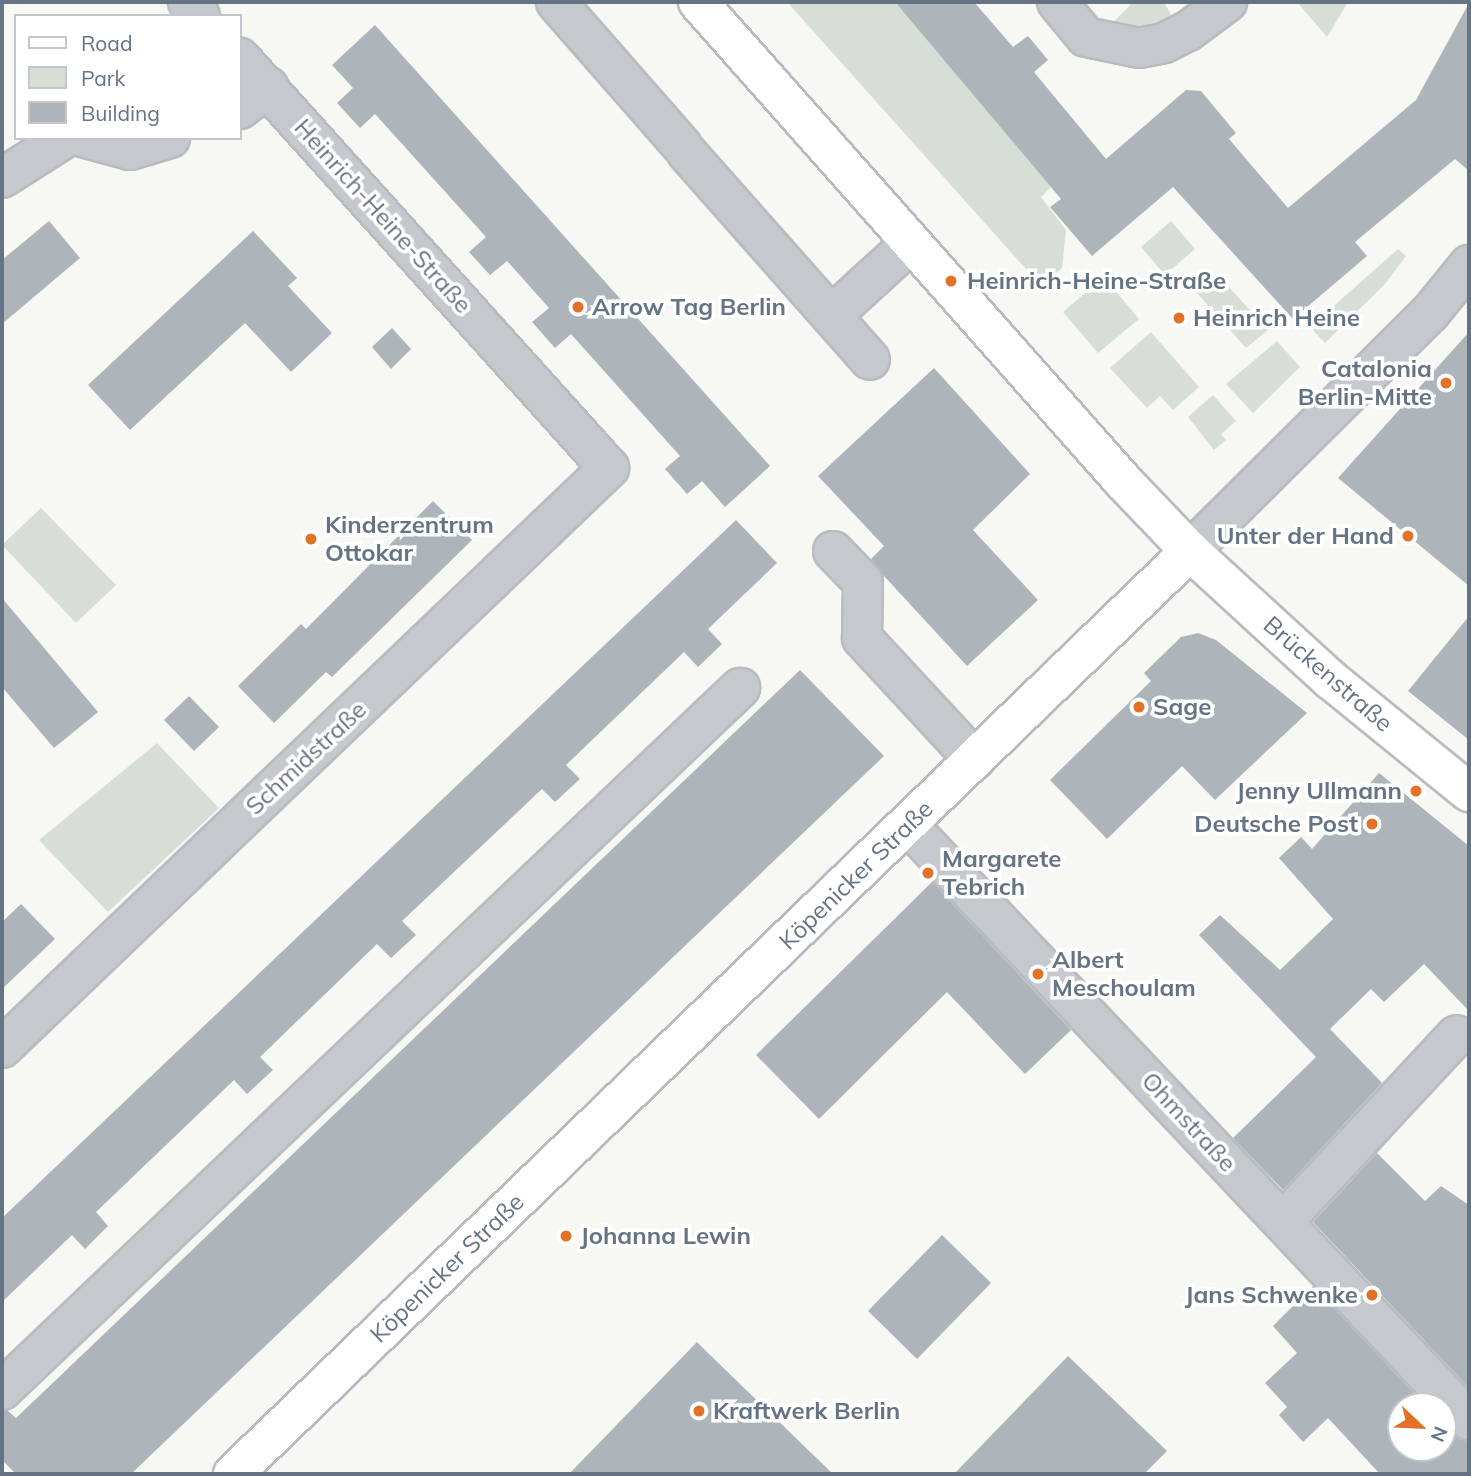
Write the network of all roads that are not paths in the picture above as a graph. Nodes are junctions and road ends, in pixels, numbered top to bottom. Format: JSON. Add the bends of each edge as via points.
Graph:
{"nodes":[{"id":1,"x":556,"y":2,"type":"edge"},
{"id":2,"x":698,"y":2,"type":"edge"},
{"id":3,"x":1057,"y":2,"type":"edge"},
{"id":4,"x":1227,"y":2,"type":"edge"},
{"id":5,"x":242,"y":64,"type":"edge"},
{"id":6,"x":254,"y":98,"type":"edge"},
{"id":7,"x":62,"y":140,"type":"edge"},
{"id":8,"x":93,"y":140,"type":"edge"},
{"id":9,"x":163,"y":140,"type":"edge"},
{"id":10,"x":2,"y":178,"type":"edge"},
{"id":11,"x":911,"y":243,"type":"junction"},
{"id":12,"x":1469,"y":265,"type":"edge"},
{"id":13,"x":831,"y":316,"type":"junction"},
{"id":14,"x":870,"y":360,"type":"dead end"},
{"id":15,"x":609,"y":468,"type":"joint"},
{"id":16,"x":833,"y":551,"type":"dead end"},
{"id":17,"x":1190,"y":551,"type":"junction"},
{"id":18,"x":740,"y":688,"type":"dead end"},
{"id":19,"x":975,"y":760,"type":"junction"},
{"id":20,"x":1469,"y":792,"type":"edge"},
{"id":21,"x":908,"y":825,"type":"junction"},
{"id":22,"x":1457,"y":1035,"type":"dead end"},
{"id":23,"x":2,"y":1048,"type":"edge"},
{"id":24,"x":1283,"y":1222,"type":"junction"},
{"id":25,"x":2,"y":1391,"type":"edge"},
{"id":26,"x":1469,"y":1420,"type":"edge"},
{"id":27,"x":233,"y":1474,"type":"edge"}],
"edges":[{"from":1,"to":13,"type":"street"},
{"from":2,"to":11,"type":"main road"},
{"from":3,"to":4,"type":"street","via":[[1087,37],[1139,48],[1188,31]]},
{"from":5,"to":6,"type":"street","name":"Heinrich-Heine-Straße"},
{"from":6,"to":15,"type":"street","name":"Heinrich-Heine-Straße"},
{"from":7,"to":10,"type":"street"},
{"from":8,"to":9,"type":"street","via":[[130,150]]},
{"from":11,"to":13,"type":"street"},
{"from":11,"to":17,"type":"main road"},
{"from":12,"to":17,"type":"street","name":"Köpenicker Straße","via":[[1420,323]]},
{"from":13,"to":14,"type":"street"},
{"from":15,"to":23,"type":"street","name":"Schmidstraße"},
{"from":16,"to":19,"type":"street","via":[[863,582],[862,638]]},
{"from":17,"to":19,"type":"main road","name":"Köpenicker Straße"},
{"from":17,"to":20,"type":"main road","name":"Brückenstraße","via":[[1331,680]]},
{"from":18,"to":25,"type":"street"},
{"from":19,"to":21,"type":"main road","name":"Köpenicker Straße"},
{"from":21,"to":24,"type":"street","name":"Ohmstraße"},
{"from":21,"to":27,"type":"main road","name":"Köpenicker Straße"},
{"from":22,"to":24,"type":"street"},
{"from":24,"to":26,"type":"street","name":"Ohmstraße"}]}
